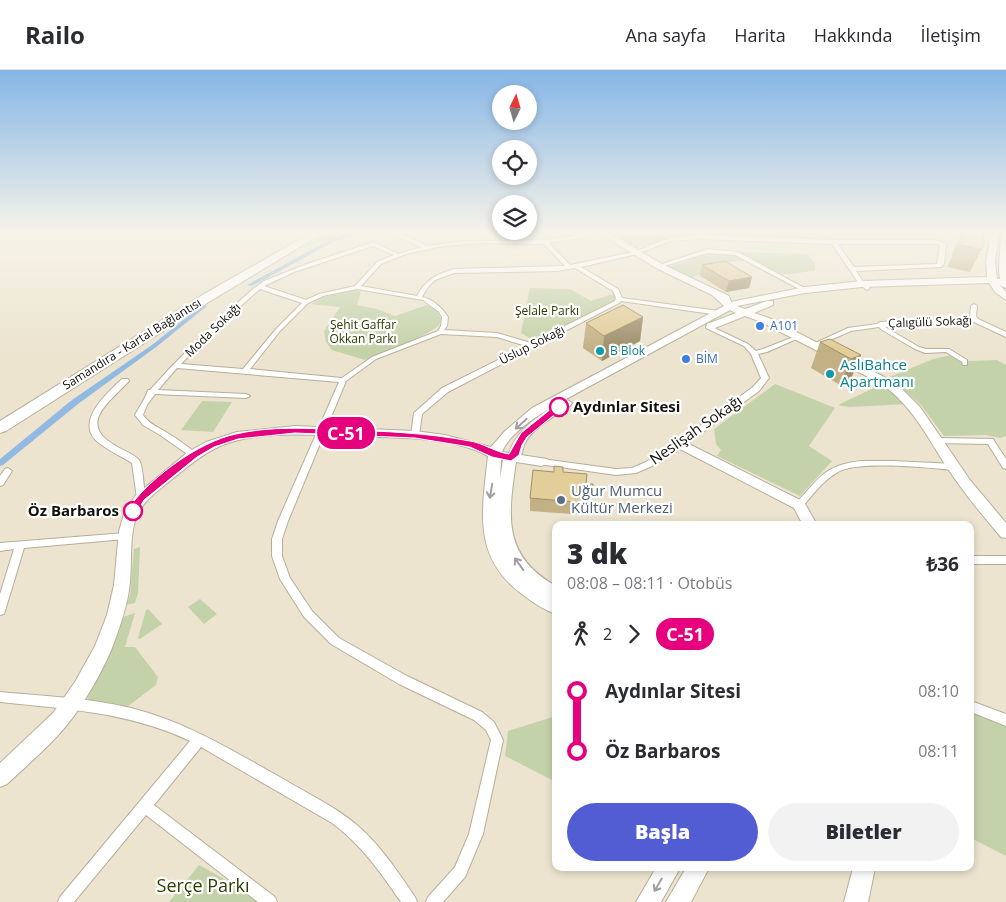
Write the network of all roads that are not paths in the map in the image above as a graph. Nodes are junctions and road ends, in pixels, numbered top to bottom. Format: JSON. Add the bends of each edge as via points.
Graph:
{"nodes":[{"id":1,"x":241,"y":272,"type":"edge"},
{"id":2,"x":250,"y":272,"type":"edge"},
{"id":3,"x":294,"y":272,"type":"edge"},
{"id":4,"x":371,"y":272,"type":"edge"},
{"id":5,"x":450,"y":272,"type":"edge"},
{"id":6,"x":586,"y":272,"type":"edge"},
{"id":7,"x":671,"y":272,"type":"edge"},
{"id":8,"x":772,"y":272,"type":"edge"},
{"id":9,"x":854,"y":272,"type":"edge"},
{"id":10,"x":990,"y":272,"type":"edge"},
{"id":11,"x":1001,"y":272,"type":"edge"},
{"id":12,"x":865,"y":286,"type":"junction"},
{"id":13,"x":260,"y":287,"type":"junction"},
{"id":14,"x":357,"y":287,"type":"junction"},
{"id":15,"x":1000,"y":287,"type":"edge"},
{"id":16,"x":806,"y":290,"type":"junction"},
{"id":17,"x":717,"y":295,"type":"junction"},
{"id":18,"x":419,"y":297,"type":"junction"},
{"id":19,"x":619,"y":299,"type":"junction"},
{"id":20,"x":306,"y":302,"type":"junction"},
{"id":21,"x":730,"y":306,"type":"junction"},
{"id":22,"x":974,"y":306,"type":"dead end"},
{"id":23,"x":748,"y":308,"type":"junction"},
{"id":24,"x":718,"y":313,"type":"junction"},
{"id":25,"x":975,"y":320,"type":"junction"},
{"id":26,"x":880,"y":324,"type":"junction"},
{"id":27,"x":708,"y":327,"type":"junction"},
{"id":28,"x":440,"y":332,"type":"junction"},
{"id":29,"x":1006,"y":335,"type":"edge"},
{"id":30,"x":798,"y":337,"type":"junction"},
{"id":31,"x":814,"y":345,"type":"junction"},
{"id":32,"x":531,"y":346,"type":"junction"},
{"id":33,"x":754,"y":353,"type":"junction"},
{"id":34,"x":965,"y":364,"type":"dead end"},
{"id":35,"x":176,"y":366,"type":"junction"},
{"id":36,"x":245,"y":371,"type":"junction"},
{"id":37,"x":343,"y":380,"type":"junction"},
{"id":38,"x":125,"y":381,"type":"dead end"},
{"id":39,"x":151,"y":392,"type":"junction"},
{"id":40,"x":246,"y":396,"type":"dead end"},
{"id":41,"x":0,"y":418,"type":"edge"},
{"id":42,"x":0,"y":428,"type":"edge"},
{"id":43,"x":320,"y":432,"type":"junction"},
{"id":44,"x":415,"y":435,"type":"junction"},
{"id":45,"x":938,"y":441,"type":"junction"},
{"id":46,"x":681,"y":444,"type":"junction"},
{"id":47,"x":493,"y":449,"type":"junction"},
{"id":48,"x":513,"y":454,"type":"junction"},
{"id":49,"x":193,"y":455,"type":"junction"},
{"id":50,"x":542,"y":462,"type":"joint"},
{"id":51,"x":1006,"y":466,"type":"edge"},
{"id":52,"x":954,"y":467,"type":"junction"},
{"id":53,"x":8,"y":471,"type":"dead end"},
{"id":54,"x":0,"y":483,"type":"edge"},
{"id":55,"x":141,"y":498,"type":"junction"},
{"id":56,"x":799,"y":505,"type":"junction"},
{"id":57,"x":808,"y":521,"type":"edge"},
{"id":58,"x":1006,"y":533,"type":"edge"},
{"id":59,"x":125,"y":536,"type":"junction"},
{"id":60,"x":20,"y":545,"type":"junction"},
{"id":61,"x":0,"y":547,"type":"edge"},
{"id":62,"x":974,"y":560,"type":"edge"},
{"id":63,"x":1006,"y":560,"type":"edge"},
{"id":64,"x":552,"y":591,"type":"edge"},
{"id":65,"x":552,"y":605,"type":"edge"},
{"id":66,"x":0,"y":611,"type":"edge"},
{"id":67,"x":0,"y":697,"type":"edge"},
{"id":68,"x":70,"y":704,"type":"junction"},
{"id":69,"x":974,"y":707,"type":"edge"},
{"id":70,"x":1006,"y":720,"type":"edge"},
{"id":71,"x":199,"y":740,"type":"junction"},
{"id":72,"x":0,"y":777,"type":"edge"},
{"id":73,"x":145,"y":806,"type":"junction"},
{"id":74,"x":666,"y":871,"type":"edge"},
{"id":75,"x":696,"y":871,"type":"edge"},
{"id":76,"x":863,"y":871,"type":"edge"},
{"id":77,"x":65,"y":902,"type":"edge"},
{"id":78,"x":270,"y":902,"type":"edge"},
{"id":79,"x":410,"y":902,"type":"edge"},
{"id":80,"x":433,"y":902,"type":"edge"},
{"id":81,"x":648,"y":902,"type":"edge"},
{"id":82,"x":678,"y":902,"type":"edge"},
{"id":83,"x":856,"y":902,"type":"edge"}],
"edges":[{"from":1,"to":41,"type":"highway","name":"Samandıra - Kartal Bağlantısı","via":[[143,328]]},
{"from":2,"to":42,"type":"highway","name":"Samandıra - Kartal Bağlantısı"},
{"from":3,"to":13,"type":"street","name":"Moda Sokağı"},
{"from":4,"to":14,"type":"street"},
{"from":5,"to":18,"type":"street","via":[[429,280]]},
{"from":6,"to":19,"type":"street","via":[[616,290]]},
{"from":7,"to":17,"type":"street"},
{"from":8,"to":16,"type":"street"},
{"from":9,"to":12,"type":"street"},
{"from":10,"to":15,"type":"street"},
{"from":11,"to":15,"type":"street"},
{"from":12,"to":15,"type":"street"},
{"from":12,"to":15,"type":"street"},
{"from":12,"to":16,"type":"street"},
{"from":12,"to":23,"type":"street"},
{"from":13,"to":20,"type":"street"},
{"from":13,"to":35,"type":"street","name":"Moda Sokağı"},
{"from":14,"to":18,"type":"street"},
{"from":14,"to":20,"type":"street"},
{"from":16,"to":23,"type":"street"},
{"from":17,"to":21,"type":"street"},
{"from":17,"to":23,"type":"street"},
{"from":18,"to":28,"type":"street","via":[[441,310],[445,318]]},
{"from":19,"to":24,"type":"street"},
{"from":19,"to":32,"type":"street","name":"Üslup Sokağı"},
{"from":20,"to":36,"type":"street"},
{"from":21,"to":23,"type":"street"},
{"from":21,"to":24,"type":"street"},
{"from":22,"to":25,"type":"street"},
{"from":23,"to":27,"type":"street"},
{"from":23,"to":30,"type":"street"},
{"from":24,"to":47,"type":"street","one_way":true,"via":[[554,400],[522,422]]},
{"from":25,"to":26,"type":"street","name":"Çalıgülü Sokağı"},
{"from":25,"to":29,"type":"street","name":"Çalıgülü Sokağı"},
{"from":26,"to":31,"type":"street","name":"Çalıgülü Sokağı","via":[[850,330]]},
{"from":26,"to":34,"type":"street","name":"Çalıgülü Sokağı","via":[[917,348],[947,350]]},
{"from":27,"to":33,"type":"street","via":[[746,345]]},
{"from":27,"to":48,"type":"street","via":[[559,407],[524,435]]},
{"from":28,"to":32,"type":"street","via":[[500,334]]},
{"from":28,"to":37,"type":"street","via":[[374,358]]},
{"from":30,"to":31,"type":"street"},
{"from":30,"to":33,"type":"street"},
{"from":31,"to":45,"type":"street","via":[[898,391]]},
{"from":32,"to":44,"type":"street","name":"Üslup Sokağı","via":[[445,390],[418,413]]},
{"from":33,"to":46,"type":"street","name":"Neslişah Sokağı","via":[[765,378],[756,389]]},
{"from":35,"to":36,"type":"street"},
{"from":35,"to":39,"type":"street","name":"Moda Sokağı"},
{"from":36,"to":37,"type":"street"},
{"from":37,"to":43,"type":"street"},
{"from":38,"to":55,"type":"street","via":[[104,401],[96,414],[93,428],[99,439],[136,462]]},
{"from":39,"to":40,"type":"street"},
{"from":39,"to":49,"type":"street","name":"Moda Sokağı","via":[[141,406],[139,414],[142,420]]},
{"from":43,"to":44,"type":"street"},
{"from":43,"to":49,"type":"street","via":[[295,430],[237,436]]},
{"from":43,"to":80,"type":"street","via":[[277,538],[277,556],[285,579],[308,614],[334,641],[403,680],[478,716],[490,726],[496,740],[476,834],[460,872]]},
{"from":44,"to":47,"type":"street"},
{"from":45,"to":51,"type":"street","via":[[990,441]]},
{"from":45,"to":52,"type":"street"},
{"from":46,"to":50,"type":"street","name":"Neslişah Sokağı","via":[[633,470],[616,472]]},
{"from":46,"to":56,"type":"street"},
{"from":47,"to":48,"type":"street"},
{"from":47,"to":65,"type":"street","one_way":true,"via":[[488,511],[496,552],[508,573],[527,591]]},
{"from":48,"to":50,"type":"street"},
{"from":64,"to":48,"type":"street","one_way":true,"via":[[520,568],[505,536],[503,500]]},
{"from":49,"to":55,"type":"street"},
{"from":52,"to":56,"type":"street","via":[[859,464],[840,467]]},
{"from":52,"to":58,"type":"street"},
{"from":53,"to":54,"type":"street"},
{"from":55,"to":59,"type":"street","via":[[130,515]]},
{"from":56,"to":57,"type":"street"},
{"from":59,"to":60,"type":"street"},
{"from":59,"to":68,"type":"street","via":[[122,585],[115,615],[103,648]]},
{"from":60,"to":61,"type":"street"},
{"from":60,"to":66,"type":"street"},
{"from":62,"to":63,"type":"street"},
{"from":67,"to":68,"type":"street"},
{"from":68,"to":71,"type":"street","via":[[146,718]]},
{"from":68,"to":72,"type":"street","via":[[60,719]]},
{"from":69,"to":70,"type":"street"},
{"from":71,"to":73,"type":"street"},
{"from":71,"to":79,"type":"street","via":[[318,807],[353,831]]},
{"from":73,"to":77,"type":"street"},
{"from":73,"to":78,"type":"street"},
{"from":74,"to":81,"type":"street","one_way":true},
{"from":75,"to":82,"type":"street"},
{"from":76,"to":83,"type":"street"}]}
